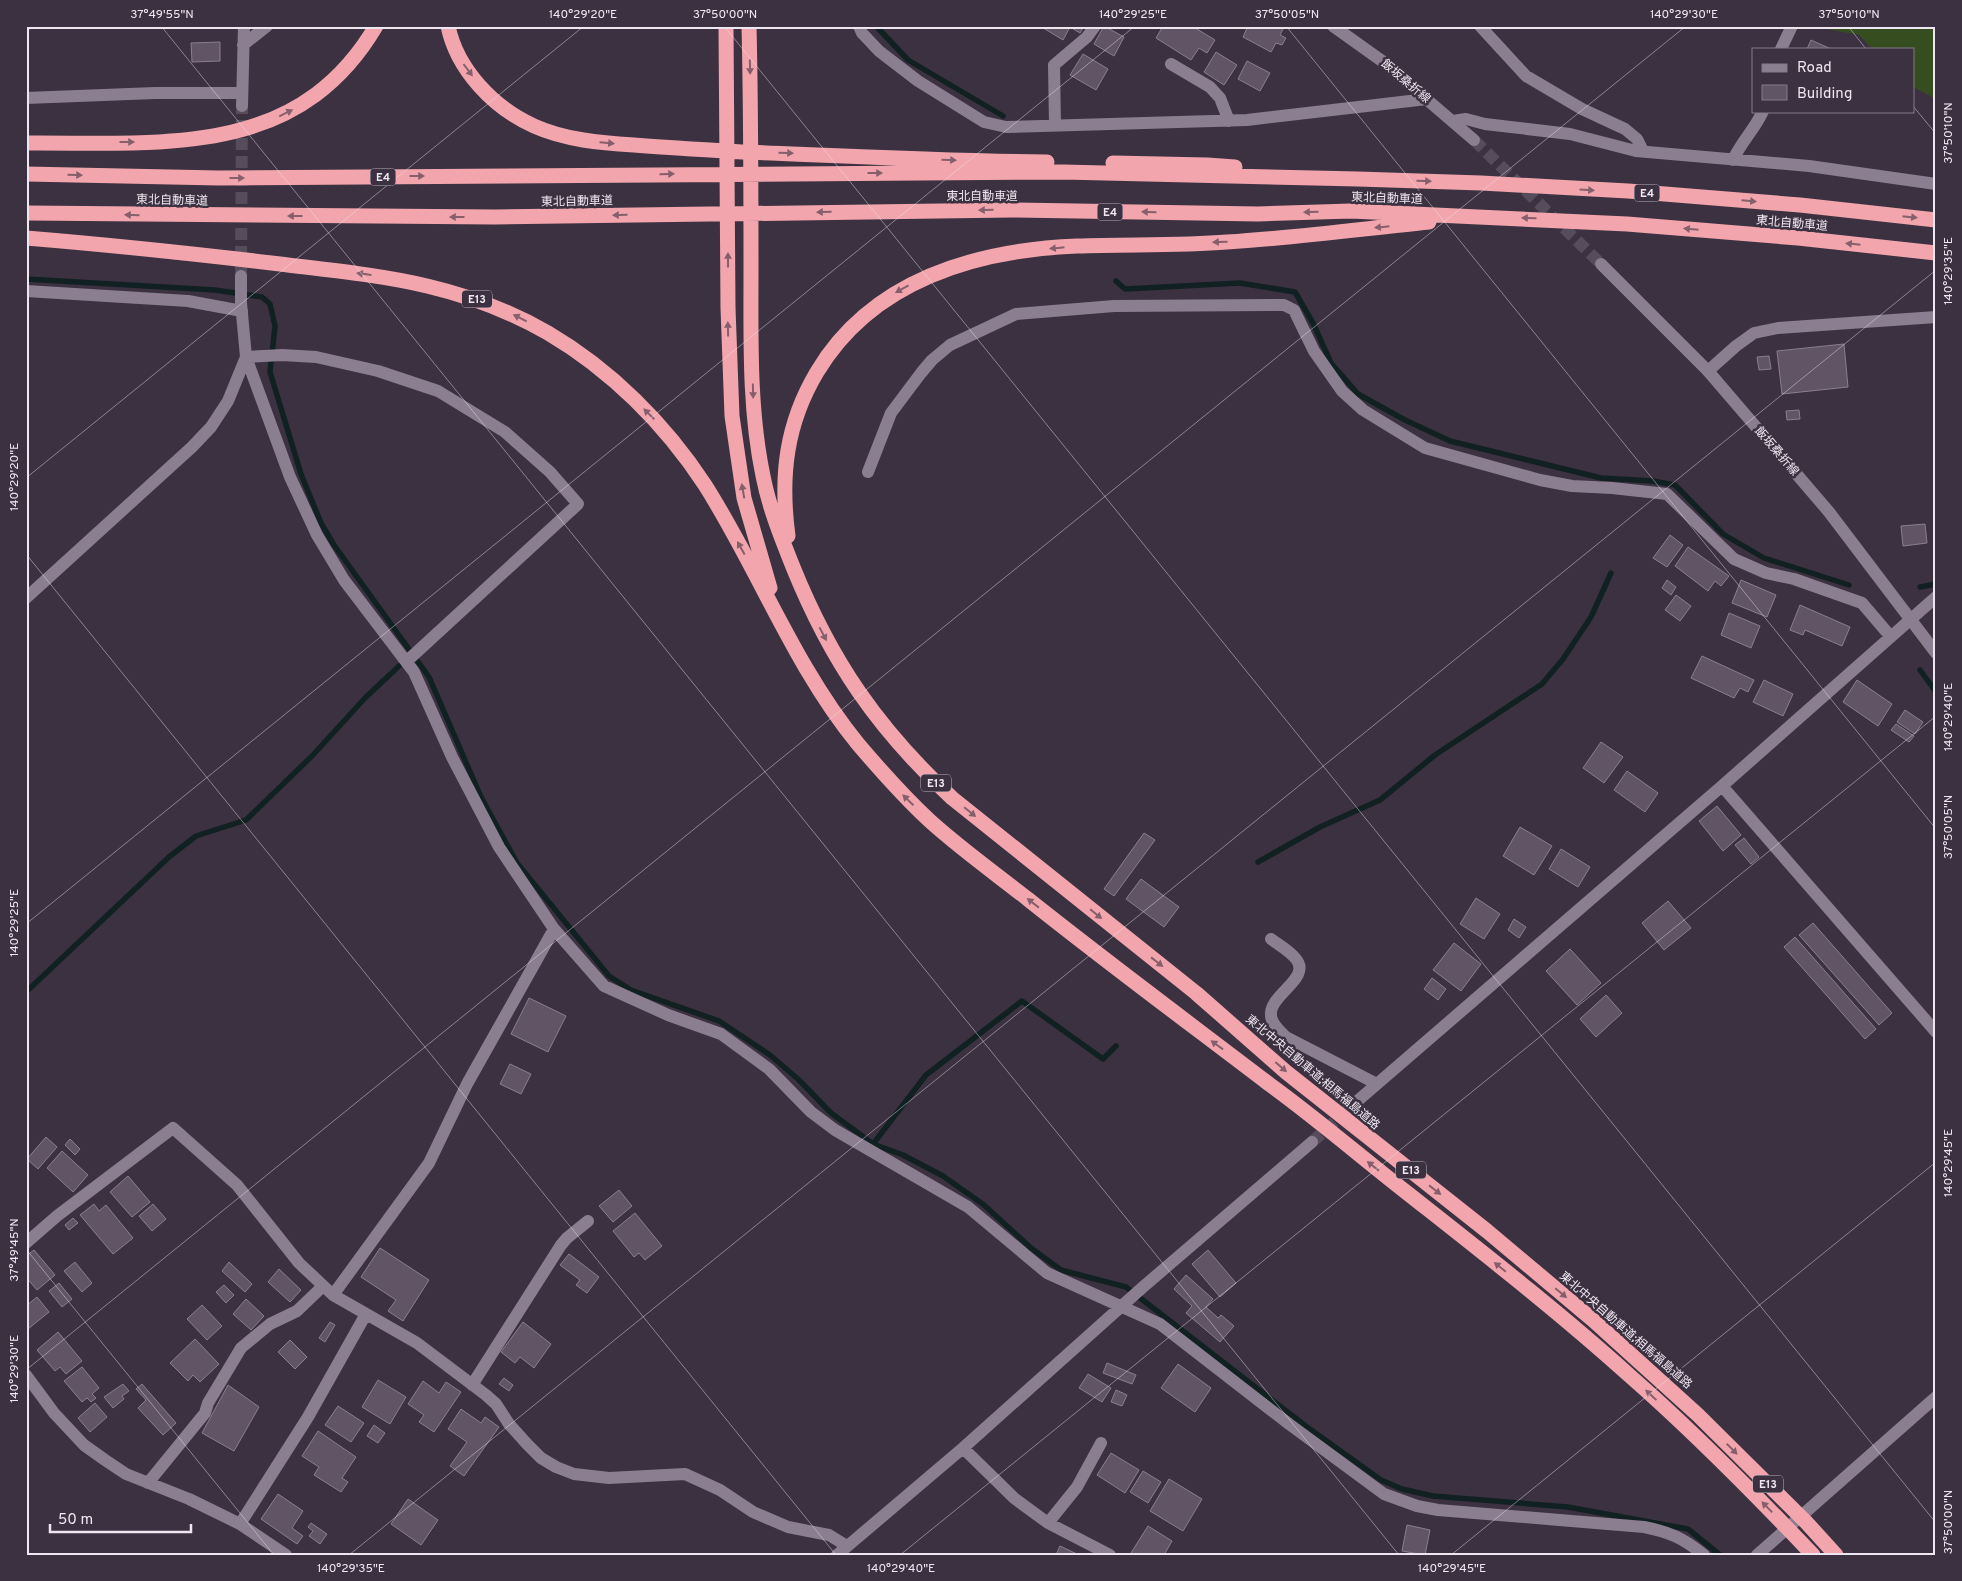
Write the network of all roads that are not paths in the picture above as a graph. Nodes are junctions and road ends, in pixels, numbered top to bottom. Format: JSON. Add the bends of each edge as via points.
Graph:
{"nodes":[{"id":1,"x":244,"y":26,"type":"edge"},
{"id":2,"x":267,"y":26,"type":"edge"},
{"id":3,"x":376,"y":26,"type":"edge"},
{"id":4,"x":448,"y":26,"type":"edge"},
{"id":5,"x":726,"y":26,"type":"edge"},
{"id":6,"x":749,"y":26,"type":"edge"},
{"id":7,"x":859,"y":26,"type":"edge"},
{"id":8,"x":1095,"y":26,"type":"edge"},
{"id":9,"x":1334,"y":26,"type":"edge"},
{"id":10,"x":1480,"y":26,"type":"edge"},
{"id":11,"x":1792,"y":26,"type":"edge"},
{"id":12,"x":243,"y":45,"type":"junction"},
{"id":13,"x":1781,"y":48,"type":"edge"},
{"id":14,"x":1171,"y":64,"type":"dead end"},
{"id":15,"x":26,"y":98,"type":"edge"},
{"id":16,"x":1427,"y":99,"type":"junction"},
{"id":17,"x":1764,"y":112,"type":"edge"},
{"id":18,"x":1230,"y":121,"type":"junction"},
{"id":19,"x":1453,"y":121,"type":"junction"},
{"id":20,"x":1055,"y":125,"type":"junction"},
{"id":21,"x":1474,"y":140,"type":"tunnel mouth"},
{"id":22,"x":26,"y":143,"type":"edge"},
{"id":23,"x":1643,"y":151,"type":"junction"},
{"id":24,"x":1733,"y":160,"type":"junction"},
{"id":25,"x":26,"y":174,"type":"edge"},
{"id":26,"x":1358,"y":179,"type":"junction"},
{"id":27,"x":1936,"y":184,"type":"edge"},
{"id":28,"x":26,"y":213,"type":"edge"},
{"id":29,"x":1482,"y":217,"type":"junction"},
{"id":30,"x":1936,"y":220,"type":"edge"},
{"id":31,"x":26,"y":238,"type":"edge"},
{"id":32,"x":1936,"y":253,"type":"edge"},
{"id":33,"x":1601,"y":264,"type":"tunnel mouth"},
{"id":34,"x":241,"y":282,"type":"tunnel mouth"},
{"id":35,"x":26,"y":291,"type":"edge"},
{"id":36,"x":241,"y":307,"type":"junction"},
{"id":37,"x":1936,"y":317,"type":"edge"},
{"id":38,"x":246,"y":357,"type":"junction"},
{"id":39,"x":1708,"y":371,"type":"junction"},
{"id":40,"x":868,"y":472,"type":"dead end"},
{"id":41,"x":802,"y":590,"type":"junction"},
{"id":42,"x":1936,"y":597,"type":"edge"},
{"id":43,"x":26,"y":598,"type":"edge"},
{"id":44,"x":1911,"y":620,"type":"junction"},
{"id":45,"x":781,"y":622,"type":"junction"},
{"id":46,"x":1891,"y":637,"type":"junction"},
{"id":47,"x":1936,"y":652,"type":"edge"},
{"id":48,"x":411,"y":657,"type":"junction"},
{"id":49,"x":1722,"y":786,"type":"junction"},
{"id":50,"x":554,"y":929,"type":"junction"},
{"id":51,"x":1271,"y":939,"type":"dead end"},
{"id":52,"x":1936,"y":1032,"type":"edge"},
{"id":53,"x":1377,"y":1084,"type":"junction"},
{"id":54,"x":1356,"y":1103,"type":"tunnel mouth"},
{"id":55,"x":1312,"y":1142,"type":"tunnel mouth"},
{"id":56,"x":588,"y":1221,"type":"dead end"},
{"id":57,"x":26,"y":1243,"type":"edge"},
{"id":58,"x":323,"y":1286,"type":"junction"},
{"id":59,"x":333,"y":1295,"type":"junction"},
{"id":60,"x":1121,"y":1307,"type":"junction"},
{"id":61,"x":366,"y":1314,"type":"junction"},
{"id":62,"x":26,"y":1375,"type":"edge"},
{"id":63,"x":472,"y":1385,"type":"junction"},
{"id":64,"x":1936,"y":1397,"type":"edge"},
{"id":65,"x":1101,"y":1443,"type":"dead end"},
{"id":66,"x":963,"y":1448,"type":"junction"},
{"id":67,"x":148,"y":1483,"type":"junction"},
{"id":68,"x":1048,"y":1523,"type":"junction"},
{"id":69,"x":240,"y":1524,"type":"junction"},
{"id":70,"x":847,"y":1546,"type":"junction"},
{"id":71,"x":286,"y":1555,"type":"edge"},
{"id":72,"x":837,"y":1555,"type":"edge"},
{"id":73,"x":1110,"y":1555,"type":"edge"},
{"id":74,"x":1704,"y":1555,"type":"edge"},
{"id":75,"x":1757,"y":1555,"type":"edge"},
{"id":76,"x":1812,"y":1555,"type":"edge"},
{"id":77,"x":1836,"y":1555,"type":"edge"}],
"edges":[{"from":1,"to":12,"type":"street"},
{"from":2,"to":12,"type":"street"},
{"from":22,"to":3,"type":"highway","one_way":true,"via":[[166,142],[226,134],[262,125],[295,109],[332,82],[359,53]]},
{"from":4,"to":26,"type":"highway","one_way":true,"via":[[461,62],[482,89],[508,111],[534,126],[598,142],[721,151],[972,161],[1207,164]]},
{"from":45,"to":5,"type":"highway","one_way":true,"via":[[744,498],[729,377]]},
{"from":6,"to":41,"type":"highway","number":"E13","one_way":true,"via":[[753,400],[763,476]]},
{"from":7,"to":20,"type":"street","via":[[879,51],[897,66],[984,122],[1006,127]]},
{"from":8,"to":20,"type":"street","via":[[1054,65]]},
{"from":9,"to":16,"type":"street","name":"飯坂桑折線"},
{"from":10,"to":23,"type":"street","via":[[1526,76],[1624,129],[1636,139]]},
{"from":11,"to":13,"type":"street"},
{"from":12,"to":15,"type":"street","via":[[242,100],[155,93]]},
{"from":14,"to":18,"type":"street","via":[[1210,87],[1220,98]]},
{"from":16,"to":18,"type":"street"},
{"from":16,"to":19,"type":"street","name":"飯坂桑折線"},
{"from":17,"to":24,"type":"street"},
{"from":18,"to":20,"type":"street"},
{"from":19,"to":21,"type":"street","name":"飯坂桑折線"},
{"from":19,"to":23,"type":"street","via":[[1466,119],[1570,134]]},
{"from":23,"to":24,"type":"street"},
{"from":24,"to":27,"type":"street","via":[[1809,166]]},
{"from":25,"to":26,"type":"highway","name":"東北自動車道","number":"E4","one_way":true,"via":[[219,178],[1063,172]]},
{"from":26,"to":30,"type":"highway","name":"東北自動車道","number":"E4","one_way":true,"via":[[1628,191]]},
{"from":29,"to":28,"type":"highway","name":"東北自動車道","number":"E4","one_way":true,"via":[[1351,211],[1258,214],[1011,210],[495,217]]},
{"from":32,"to":29,"type":"highway","name":"東北自動車道","number":"E4","one_way":true,"via":[[1798,238]]},
{"from":29,"to":41,"type":"highway","one_way":true,"via":[[1226,242],[1075,246],[1025,251],[964,264],[900,289],[871,309],[825,359],[796,418],[787,450],[784,507]]},
{"from":45,"to":31,"type":"highway","number":"E13","one_way":true,"via":[[704,485],[654,418],[592,362],[516,315],[437,286],[391,277],[147,248]]},
{"from":33,"to":39,"type":"street","name":"飯坂桑折線"},
{"from":34,"to":36,"type":"street"},
{"from":35,"to":36,"type":"street"},
{"from":36,"to":38,"type":"street"},
{"from":37,"to":39,"type":"street","via":[[1778,328],[1754,333]]},
{"from":38,"to":43,"type":"street","via":[[228,402],[211,427]]},
{"from":38,"to":48,"type":"street","via":[[290,476],[317,535],[344,580]]},
{"from":38,"to":48,"type":"street","via":[[316,357],[378,371],[438,391],[505,432],[550,472],[578,504]]},
{"from":39,"to":44,"type":"street","name":"飯坂桑折線","via":[[1829,512]]},
{"from":40,"to":46,"type":"street","via":[[891,413],[932,360],[950,345],[1016,314],[1114,306],[1284,305],[1294,310],[1314,351],[1342,391],[1363,410],[1425,448],[1540,480],[1667,494],[1734,559],[1766,573],[1794,579],[1862,603]]},
{"from":41,"to":77,"type":"highway","name":"東北中央自動車道;相馬福島道路","number":"E13","one_way":true,"via":[[844,671],[870,708],[923,771],[952,798],[1196,993],[1286,1072],[1488,1231],[1593,1320],[1698,1415]]},
{"from":42,"to":44,"type":"street"},
{"from":44,"to":46,"type":"street"},
{"from":44,"to":47,"type":"street","name":"飯坂桑折線"},
{"from":76,"to":45,"type":"highway","number":"E13","one_way":true,"via":[[1687,1428],[1482,1252],[934,824],[892,784],[851,736],[809,673]]},
{"from":46,"to":49,"type":"street"},
{"from":48,"to":50,"type":"street","via":[[414,672],[452,757],[500,847]]},
{"from":49,"to":52,"type":"street"},
{"from":49,"to":53,"type":"street"},
{"from":50,"to":59,"type":"street","via":[[467,1084],[429,1163]]},
{"from":50,"to":60,"type":"street","via":[[604,986],[668,1015],[721,1034],[769,1070],[811,1112],[835,1130],[968,1207],[1047,1273]]},
{"from":51,"to":53,"type":"street","via":[[1297,959],[1300,970],[1272,1008],[1270,1016],[1276,1027],[1286,1037]]},
{"from":53,"to":54,"type":"street"},
{"from":55,"to":60,"type":"street"},
{"from":56,"to":63,"type":"street","via":[[561,1245]]},
{"from":57,"to":58,"type":"street","via":[[173,1128],[237,1185],[299,1263]]},
{"from":58,"to":59,"type":"street"},
{"from":58,"to":67,"type":"street","via":[[297,1311],[270,1324],[241,1348],[205,1413]]},
{"from":59,"to":61,"type":"street"},
{"from":60,"to":66,"type":"street"},
{"from":60,"to":74,"type":"street","via":[[1160,1324],[1384,1494],[1438,1510],[1644,1527],[1687,1541]]},
{"from":61,"to":63,"type":"street","via":[[417,1342]]},
{"from":61,"to":69,"type":"street","via":[[308,1417]]},
{"from":62,"to":67,"type":"street","via":[[54,1413],[84,1445],[126,1474]]},
{"from":63,"to":70,"type":"street","via":[[496,1404],[509,1424],[541,1458],[556,1467],[574,1474],[609,1478],[685,1474],[788,1528],[828,1535]]},
{"from":64,"to":75,"type":"street"},
{"from":65,"to":68,"type":"street","via":[[1077,1487]]},
{"from":66,"to":68,"type":"street","via":[[1014,1498]]},
{"from":66,"to":70,"type":"street"},
{"from":67,"to":69,"type":"street"},
{"from":68,"to":73,"type":"street"},
{"from":69,"to":71,"type":"street"},
{"from":70,"to":72,"type":"street"}]}
